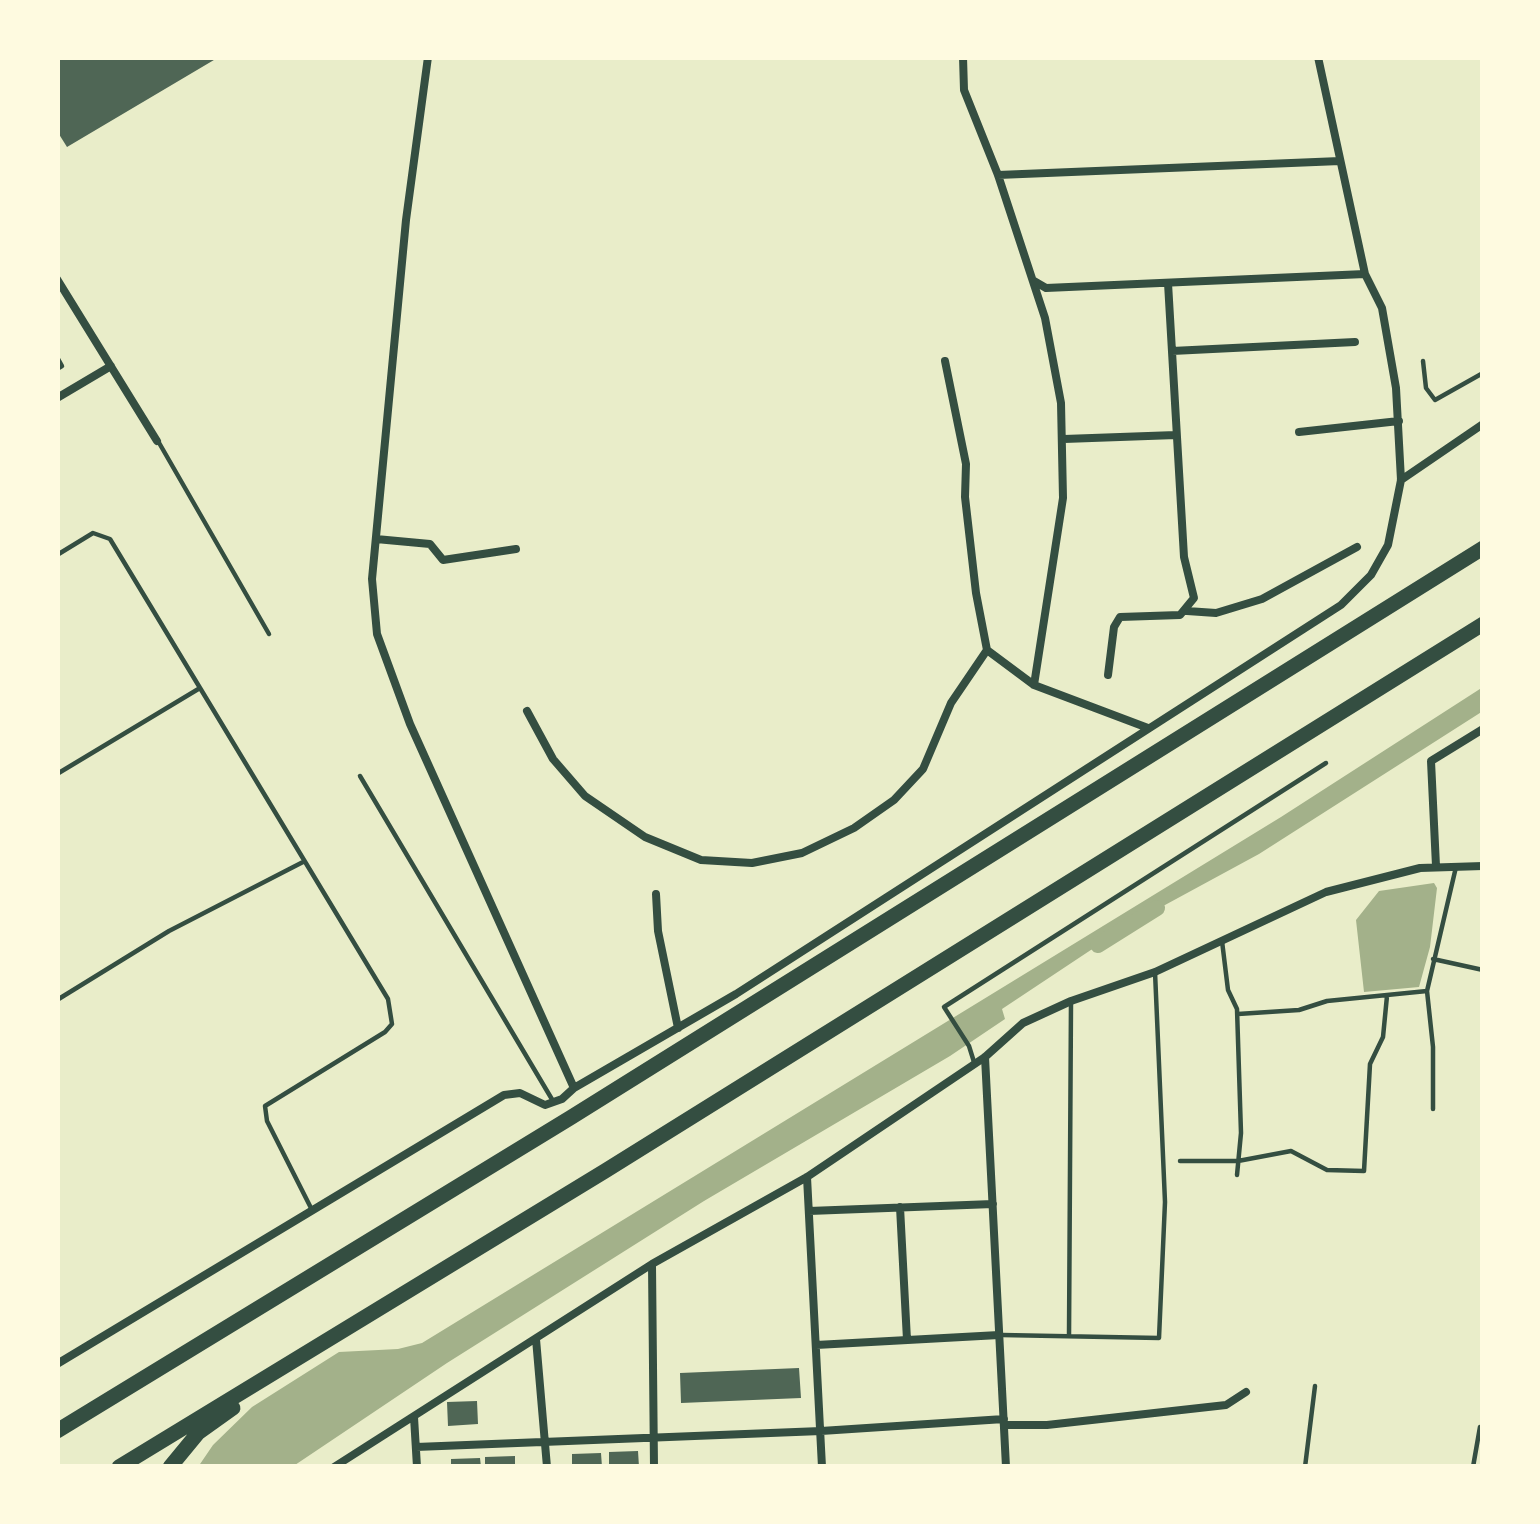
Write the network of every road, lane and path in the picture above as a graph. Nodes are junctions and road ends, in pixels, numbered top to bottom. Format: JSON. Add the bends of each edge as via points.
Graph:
{"nodes":[{"id":1,"x":428,"y":57,"type":"edge"},
{"id":2,"x":963,"y":57,"type":"edge"},
{"id":3,"x":1318,"y":57,"type":"edge"},
{"id":4,"x":1340,"y":160,"type":"junction"},
{"id":5,"x":998,"y":175,"type":"junction"},
{"id":6,"x":1365,"y":274,"type":"junction"},
{"id":7,"x":57,"y":279,"type":"edge"},
{"id":8,"x":1033,"y":280,"type":"junction"},
{"id":9,"x":1168,"y":283,"type":"junction"},
{"id":10,"x":1355,"y":342,"type":"dead end"},
{"id":11,"x":1172,"y":351,"type":"junction"},
{"id":12,"x":57,"y":357,"type":"edge"},
{"id":13,"x":945,"y":362,"type":"dead end"},
{"id":14,"x":1423,"y":362,"type":"dead end"},
{"id":15,"x":111,"y":366,"type":"junction"},
{"id":16,"x":57,"y":369,"type":"edge"},
{"id":17,"x":1483,"y":373,"type":"edge"},
{"id":18,"x":57,"y":398,"type":"edge"},
{"id":19,"x":1399,"y":421,"type":"junction"},
{"id":20,"x":1483,"y":424,"type":"edge"},
{"id":21,"x":1299,"y":432,"type":"dead end"},
{"id":22,"x":1176,"y":435,"type":"junction"},
{"id":23,"x":1064,"y":439,"type":"junction"},
{"id":24,"x":158,"y":441,"type":"joint"},
{"id":25,"x":1400,"y":480,"type":"junction"},
{"id":26,"x":376,"y":538,"type":"junction"},
{"id":27,"x":1357,"y":547,"type":"dead end"},
{"id":28,"x":1483,"y":548,"type":"edge"},
{"id":29,"x":516,"y":549,"type":"dead end"},
{"id":30,"x":57,"y":555,"type":"edge"},
{"id":31,"x":1187,"y":611,"type":"junction"},
{"id":32,"x":1483,"y":624,"type":"edge"},
{"id":33,"x":269,"y":634,"type":"dead end"},
{"id":34,"x":987,"y":650,"type":"junction"},
{"id":35,"x":1108,"y":675,"type":"dead end"},
{"id":36,"x":1034,"y":685,"type":"junction"},
{"id":37,"x":200,"y":688,"type":"junction"},
{"id":38,"x":527,"y":712,"type":"dead end"},
{"id":39,"x":1149,"y":729,"type":"junction"},
{"id":40,"x":1483,"y":729,"type":"edge"},
{"id":41,"x":1326,"y":763,"type":"dead end"},
{"id":42,"x":57,"y":774,"type":"edge"},
{"id":43,"x":360,"y":776,"type":"dead end"},
{"id":44,"x":304,"y":861,"type":"junction"},
{"id":45,"x":1456,"y":865,"type":"junction"},
{"id":46,"x":1436,"y":866,"type":"junction"},
{"id":47,"x":1483,"y":866,"type":"edge"},
{"id":48,"x":656,"y":894,"type":"dead end"},
{"id":49,"x":1222,"y":941,"type":"junction"},
{"id":50,"x":1433,"y":959,"type":"junction"},
{"id":51,"x":1483,"y":970,"type":"edge"},
{"id":52,"x":1155,"y":973,"type":"junction"},
{"id":53,"x":1427,"y":991,"type":"junction"},
{"id":54,"x":1387,"y":996,"type":"junction"},
{"id":55,"x":57,"y":1000,"type":"edge"},
{"id":56,"x":1071,"y":1001,"type":"junction"},
{"id":57,"x":1237,"y":1014,"type":"junction"},
{"id":58,"x":678,"y":1028,"type":"junction"},
{"id":59,"x":985,"y":1057,"type":"junction"},
{"id":60,"x":975,"y":1064,"type":"junction"},
{"id":61,"x":574,"y":1088,"type":"junction"},
{"id":62,"x":555,"y":1102,"type":"junction"},
{"id":63,"x":1433,"y":1109,"type":"dead end"},
{"id":64,"x":1238,"y":1160,"type":"junction"},
{"id":65,"x":1180,"y":1161,"type":"dead end"},
{"id":66,"x":1237,"y":1174,"type":"dead end"},
{"id":67,"x":807,"y":1177,"type":"junction"},
{"id":68,"x":993,"y":1204,"type":"junction"},
{"id":69,"x":900,"y":1207,"type":"junction"},
{"id":70,"x":809,"y":1210,"type":"junction"},
{"id":71,"x":312,"y":1211,"type":"junction"},
{"id":72,"x":652,"y":1264,"type":"junction"},
{"id":73,"x":361,"y":1319,"type":"junction"},
{"id":74,"x":1000,"y":1335,"type":"junction"},
{"id":75,"x":1070,"y":1336,"type":"junction"},
{"id":76,"x":536,"y":1339,"type":"junction"},
{"id":77,"x":907,"y":1340,"type":"junction"},
{"id":78,"x":816,"y":1346,"type":"junction"},
{"id":79,"x":57,"y":1364,"type":"edge"},
{"id":80,"x":1315,"y":1386,"type":"dead end"},
{"id":81,"x":1246,"y":1392,"type":"dead end"},
{"id":82,"x":414,"y":1417,"type":"junction"},
{"id":83,"x":1004,"y":1422,"type":"junction"},
{"id":84,"x":1480,"y":1427,"type":"edge"},
{"id":85,"x":57,"y":1431,"type":"edge"},
{"id":86,"x":820,"y":1431,"type":"junction"},
{"id":87,"x":653,"y":1437,"type":"junction"},
{"id":88,"x":546,"y":1442,"type":"junction"},
{"id":89,"x":416,"y":1447,"type":"junction"},
{"id":90,"x":118,"y":1467,"type":"edge"},
{"id":91,"x":170,"y":1467,"type":"edge"},
{"id":92,"x":334,"y":1467,"type":"edge"},
{"id":93,"x":417,"y":1467,"type":"edge"},
{"id":94,"x":547,"y":1467,"type":"edge"},
{"id":95,"x":654,"y":1467,"type":"edge"},
{"id":96,"x":822,"y":1467,"type":"edge"},
{"id":97,"x":1006,"y":1467,"type":"edge"},
{"id":98,"x":1305,"y":1467,"type":"edge"},
{"id":99,"x":1473,"y":1467,"type":"edge"}],
"edges":[{"from":1,"to":26,"type":"street"},
{"from":2,"to":5,"type":"street","via":[[964,90]]},
{"from":3,"to":4,"type":"street"},
{"from":4,"to":5,"type":"street"},
{"from":4,"to":6,"type":"street"},
{"from":5,"to":8,"type":"street"},
{"from":6,"to":9,"type":"street"},
{"from":6,"to":19,"type":"street","via":[[1382,308]]},
{"from":7,"to":15,"type":"street"},
{"from":8,"to":9,"type":"street","via":[[1046,288]]},
{"from":8,"to":23,"type":"street"},
{"from":9,"to":11,"type":"street"},
{"from":10,"to":11,"type":"street"},
{"from":11,"to":22,"type":"street"},
{"from":12,"to":16,"type":"lane"},
{"from":13,"to":34,"type":"street","via":[[966,464]]},
{"from":14,"to":17,"type":"lane","via":[[1435,400]]},
{"from":15,"to":18,"type":"street"},
{"from":15,"to":24,"type":"street"},
{"from":19,"to":21,"type":"street"},
{"from":19,"to":25,"type":"street"},
{"from":20,"to":25,"type":"street"},
{"from":22,"to":23,"type":"street"},
{"from":22,"to":31,"type":"street","via":[[1194,598]]},
{"from":23,"to":36,"type":"street","via":[[1063,498]]},
{"from":24,"to":33,"type":"lane"},
{"from":25,"to":39,"type":"street","via":[[1388,545],[1341,605]]},
{"from":26,"to":29,"type":"street","via":[[430,544],[443,560]]},
{"from":26,"to":61,"type":"street","via":[[377,634]]},
{"from":27,"to":31,"type":"street","via":[[1262,599],[1216,613]]},
{"from":28,"to":85,"type":"highway"},
{"from":30,"to":37,"type":"lane","via":[[93,533],[110,539]]},
{"from":31,"to":35,"type":"street","via":[[1120,617]]},
{"from":32,"to":73,"type":"highway"},
{"from":34,"to":36,"type":"street"},
{"from":34,"to":38,"type":"street","via":[[951,703],[923,769],[894,800],[802,853],[752,863],[701,860],[645,837],[585,796]]},
{"from":36,"to":39,"type":"street"},
{"from":37,"to":42,"type":"lane"},
{"from":37,"to":44,"type":"lane"},
{"from":39,"to":58,"type":"street"},
{"from":40,"to":46,"type":"street","via":[[1431,761]]},
{"from":41,"to":60,"type":"lane","via":[[944,1007]]},
{"from":43,"to":62,"type":"lane"},
{"from":44,"to":55,"type":"lane"},
{"from":44,"to":71,"type":"lane","via":[[393,1012],[385,1032],[265,1106]]},
{"from":45,"to":46,"type":"street"},
{"from":45,"to":47,"type":"street"},
{"from":45,"to":50,"type":"lane"},
{"from":46,"to":49,"type":"street","via":[[1327,892]]},
{"from":48,"to":58,"type":"street"},
{"from":49,"to":52,"type":"street"},
{"from":49,"to":57,"type":"lane"},
{"from":50,"to":51,"type":"lane"},
{"from":50,"to":53,"type":"lane"},
{"from":52,"to":56,"type":"street"},
{"from":52,"to":75,"type":"lane","via":[[1165,1202],[1159,1338]]},
{"from":53,"to":54,"type":"lane"},
{"from":53,"to":63,"type":"lane"},
{"from":54,"to":57,"type":"lane"},
{"from":54,"to":64,"type":"lane","via":[[1383,1037],[1370,1064],[1364,1171],[1327,1170],[1291,1151]]},
{"from":56,"to":59,"type":"street","via":[[1023,1023]]},
{"from":56,"to":75,"type":"lane"},
{"from":57,"to":64,"type":"lane"},
{"from":58,"to":61,"type":"street"},
{"from":59,"to":60,"type":"street"},
{"from":59,"to":68,"type":"street"},
{"from":60,"to":67,"type":"street"},
{"from":61,"to":62,"type":"street"},
{"from":62,"to":71,"type":"street","via":[[504,1095]]},
{"from":64,"to":65,"type":"lane"},
{"from":64,"to":66,"type":"lane"},
{"from":67,"to":70,"type":"street"},
{"from":67,"to":72,"type":"street"},
{"from":68,"to":69,"type":"street"},
{"from":68,"to":74,"type":"street"},
{"from":69,"to":70,"type":"street"},
{"from":69,"to":77,"type":"street"},
{"from":70,"to":78,"type":"street"},
{"from":71,"to":79,"type":"street"},
{"from":72,"to":76,"type":"street"},
{"from":72,"to":87,"type":"street"},
{"from":73,"to":90,"type":"highway"},
{"from":73,"to":91,"type":"highway","via":[[198,1433]]},
{"from":74,"to":75,"type":"lane"},
{"from":74,"to":77,"type":"street"},
{"from":74,"to":83,"type":"street"},
{"from":76,"to":82,"type":"street"},
{"from":76,"to":88,"type":"street"},
{"from":77,"to":78,"type":"street"},
{"from":78,"to":86,"type":"street"},
{"from":80,"to":98,"type":"lane"},
{"from":81,"to":83,"type":"street","via":[[1226,1405],[1047,1425]]},
{"from":82,"to":89,"type":"street"},
{"from":82,"to":92,"type":"street"},
{"from":83,"to":86,"type":"street"},
{"from":83,"to":97,"type":"street"},
{"from":84,"to":99,"type":"lane"},
{"from":86,"to":87,"type":"street"},
{"from":86,"to":96,"type":"street"},
{"from":87,"to":88,"type":"street"},
{"from":87,"to":95,"type":"street"},
{"from":88,"to":89,"type":"street"},
{"from":88,"to":94,"type":"street"},
{"from":89,"to":93,"type":"street"}]}
